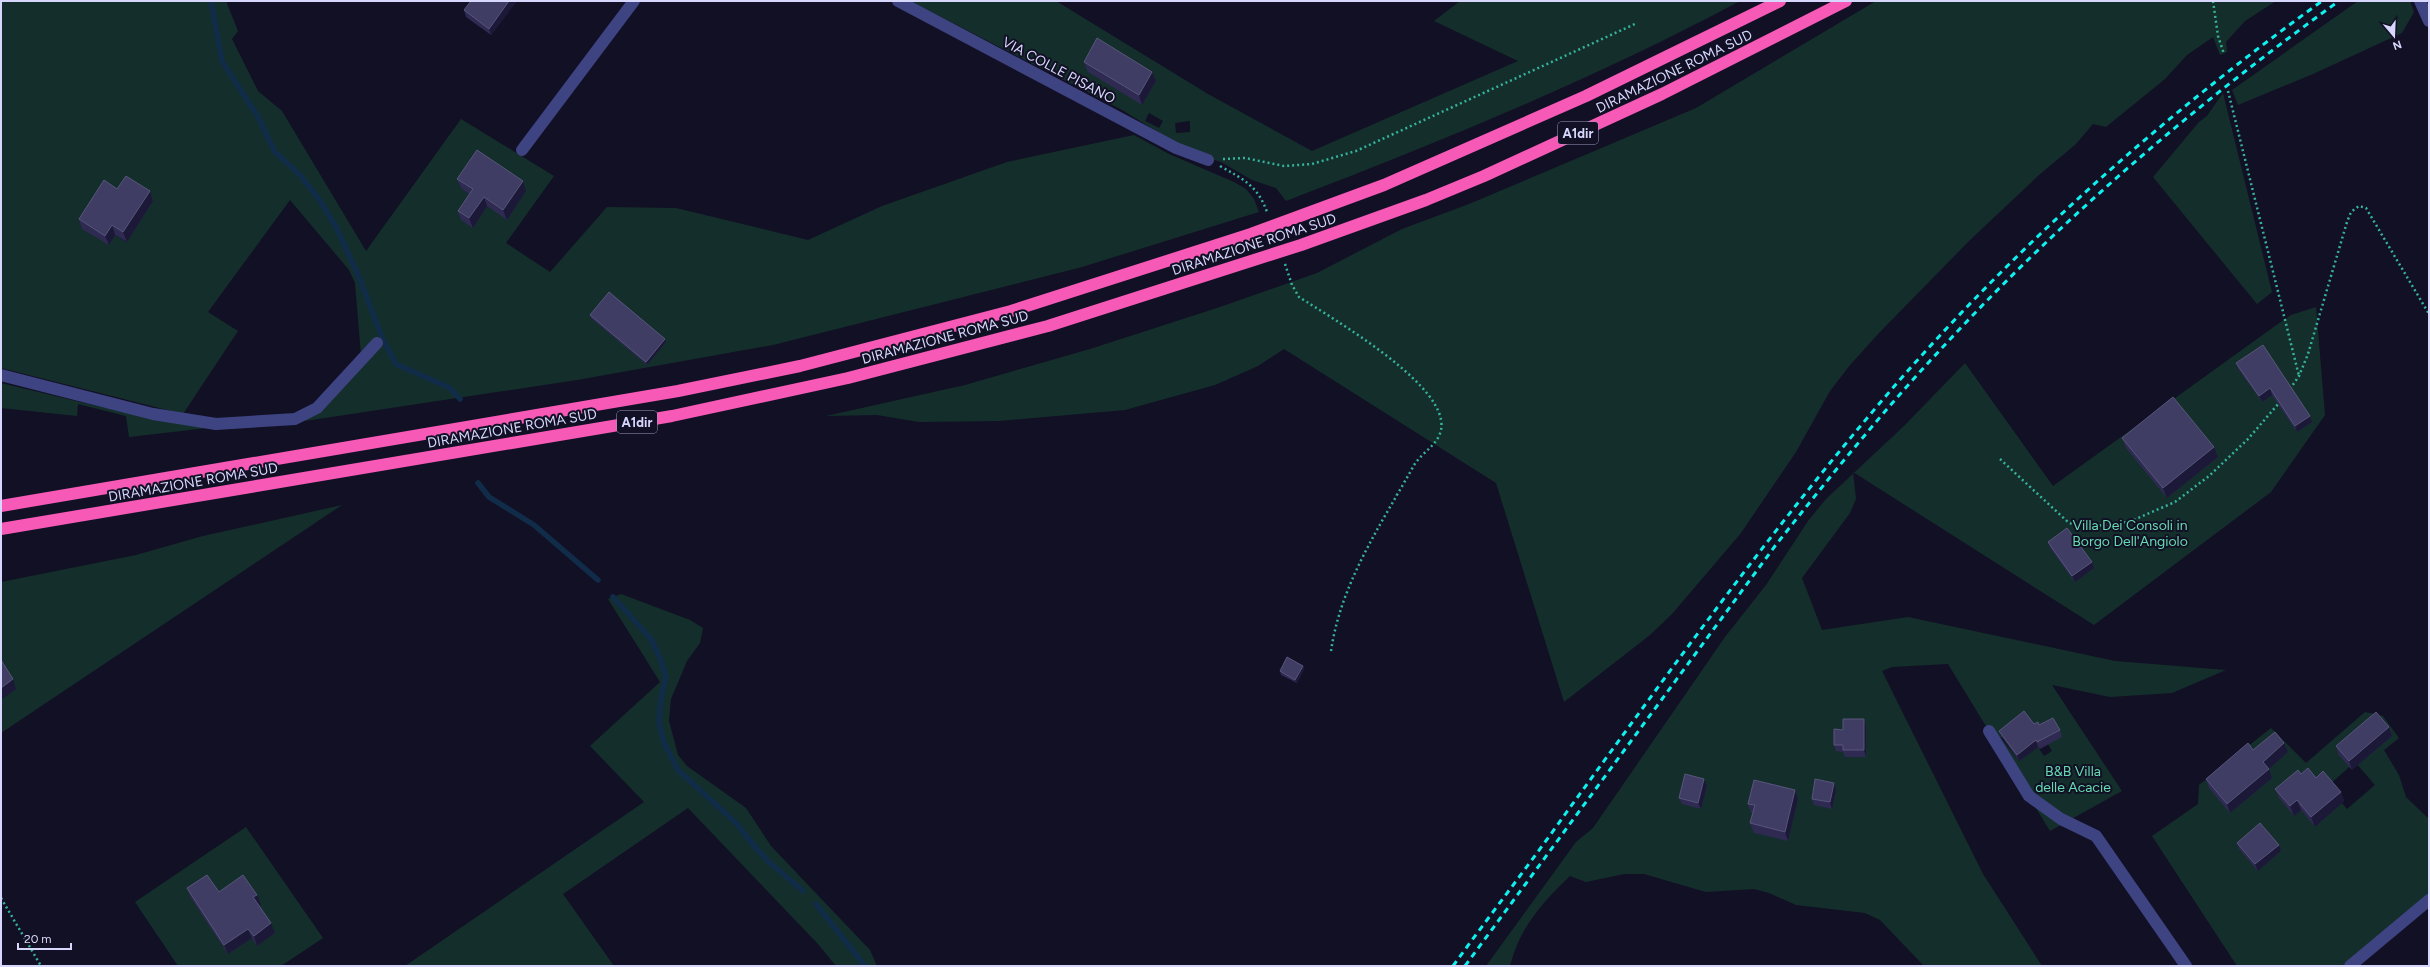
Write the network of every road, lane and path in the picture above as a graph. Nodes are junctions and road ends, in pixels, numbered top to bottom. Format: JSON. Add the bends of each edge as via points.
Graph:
{"nodes":[{"id":1,"x":634,"y":1,"type":"edge"},
{"id":2,"x":898,"y":1,"type":"edge"},
{"id":3,"x":1780,"y":1,"type":"edge"},
{"id":4,"x":1846,"y":1,"type":"edge"},
{"id":5,"x":2213,"y":1,"type":"edge"},
{"id":6,"x":2420,"y":1,"type":"edge"},
{"id":7,"x":2429,"y":21,"type":"edge"},
{"id":8,"x":1635,"y":24,"type":"dead end"},
{"id":9,"x":2224,"y":54,"type":"dead end"},
{"id":10,"x":2228,"y":91,"type":"dead end"},
{"id":11,"x":522,"y":150,"type":"dead end"},
{"id":12,"x":1208,"y":160,"type":"junction"},
{"id":13,"x":1270,"y":219,"type":"dead end"},
{"id":14,"x":1284,"y":263,"type":"dead end"},
{"id":15,"x":2429,"y":314,"type":"edge"},
{"id":16,"x":377,"y":343,"type":"dead end"},
{"id":17,"x":1,"y":374,"type":"edge"},
{"id":18,"x":2299,"y":376,"type":"junction"},
{"id":19,"x":2285,"y":395,"type":"edge"},
{"id":20,"x":2280,"y":402,"type":"edge"},
{"id":21,"x":2000,"y":459,"type":"dead end"},
{"id":22,"x":1,"y":506,"type":"edge"},
{"id":23,"x":1,"y":529,"type":"edge"},
{"id":24,"x":1331,"y":651,"type":"dead end"},
{"id":25,"x":1989,"y":731,"type":"dead end"},
{"id":26,"x":1,"y":898,"type":"edge"},
{"id":27,"x":2429,"y":900,"type":"edge"},
{"id":28,"x":41,"y":966,"type":"edge"},
{"id":29,"x":2186,"y":966,"type":"edge"},
{"id":30,"x":2350,"y":966,"type":"edge"}],
"edges":[{"from":1,"to":11,"type":"street"},
{"from":2,"to":12,"type":"street","name":"VIA COLLE PISANO","via":[[1176,148]]},
{"from":3,"to":22,"type":"highway","name":"DIRAMAZIONE ROMA SUD","number":"A1dir","via":[[1646,68],[1504,134],[1384,185],[1251,234],[1004,313],[885,346],[760,375]]},
{"from":4,"to":23,"type":"highway","name":"DIRAMAZIONE ROMA SUD","number":"A1dir","via":[[1662,94],[1484,176],[1301,245],[1004,338],[760,398],[634,423]]},
{"from":5,"to":9,"type":"path","via":[[2218,36]]},
{"from":6,"to":7,"type":"street"},
{"from":8,"to":12,"type":"path","via":[[1356,151],[1312,164],[1284,166],[1245,158]]},
{"from":10,"to":18,"type":"path"},
{"from":12,"to":13,"type":"path","via":[[1246,181],[1262,197]]},
{"from":14,"to":24,"type":"path","via":[[1299,297],[1389,357],[1430,396],[1441,418],[1442,430],[1435,444],[1417,460],[1349,582],[1335,623]]},
{"from":15,"to":18,"type":"path","via":[[2366,208],[2359,206],[2351,212],[2347,222],[2316,330]]},
{"from":16,"to":17,"type":"street","via":[[317,408],[307,415],[283,420],[216,424],[153,414]]},
{"from":18,"to":19,"type":"path"},
{"from":20,"to":21,"type":"path","via":[[2248,439],[2209,476],[2175,502],[2129,522],[2087,528],[2069,523]]},
{"from":25,"to":29,"type":"street","via":[[2029,796],[2061,819],[2096,836]]},
{"from":26,"to":28,"type":"path"},
{"from":27,"to":30,"type":"street"}]}
